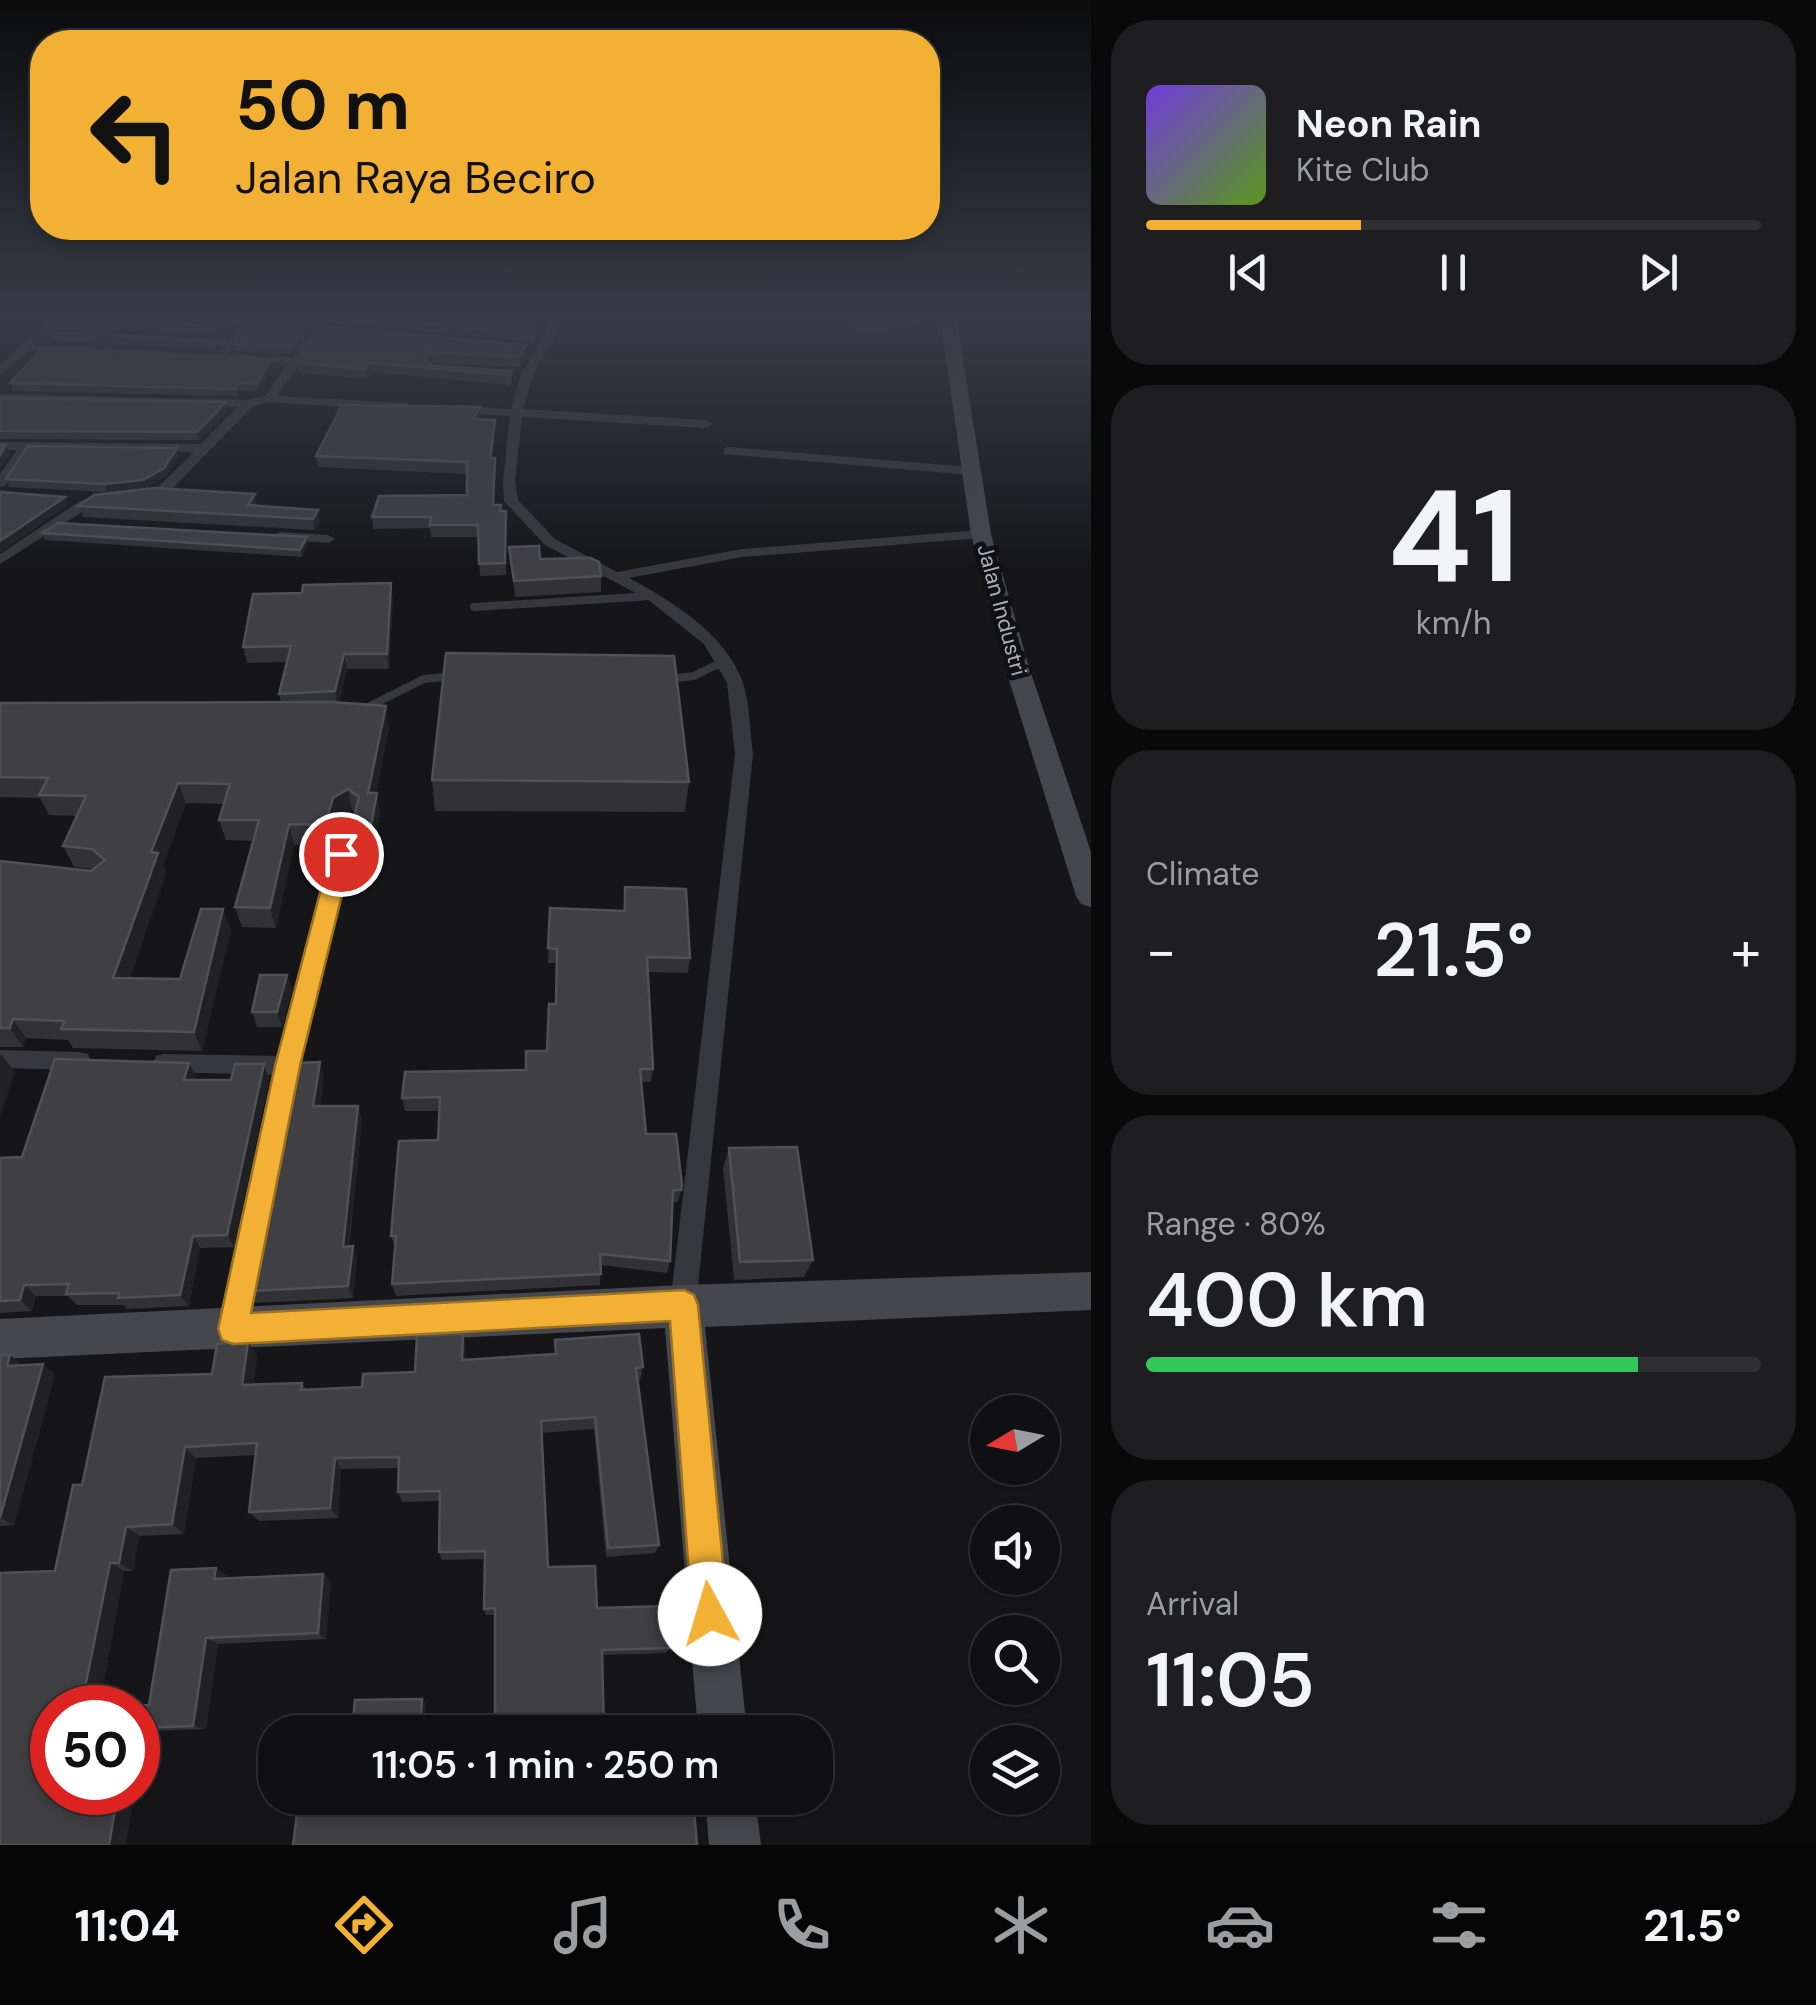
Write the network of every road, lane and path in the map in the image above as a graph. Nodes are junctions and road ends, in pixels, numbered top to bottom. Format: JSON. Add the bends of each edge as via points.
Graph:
{"nodes":[{"id":1,"x":145,"y":401,"type":"edge"},
{"id":2,"x":258,"y":401,"type":"edge"},
{"id":3,"x":327,"y":401,"type":"edge"},
{"id":4,"x":517,"y":401,"type":"edge"},
{"id":5,"x":961,"y":401,"type":"edge"},
{"id":6,"x":248,"y":404,"type":"junction"},
{"id":7,"x":421,"y":408,"type":"edge"},
{"id":8,"x":440,"y":408,"type":"edge"},
{"id":9,"x":516,"y":413,"type":"junction"},
{"id":10,"x":706,"y":424,"type":"dead end"},
{"id":11,"x":0,"y":446,"type":"edge"},
{"id":12,"x":26,"y":446,"type":"junction"},
{"id":13,"x":204,"y":448,"type":"junction"},
{"id":14,"x":728,"y":451,"type":"dead end"},
{"id":15,"x":971,"y":471,"type":"junction"},
{"id":16,"x":0,"y":483,"type":"edge"},
{"id":17,"x":0,"y":494,"type":"edge"},
{"id":18,"x":19,"y":495,"type":"edge"},
{"id":19,"x":56,"y":497,"type":"edge"},
{"id":20,"x":94,"y":499,"type":"junction"},
{"id":21,"x":57,"y":523,"type":"junction"},
{"id":22,"x":91,"y":526,"type":"edge"},
{"id":23,"x":982,"y":534,"type":"junction"},
{"id":24,"x":255,"y":535,"type":"edge"},
{"id":25,"x":328,"y":538,"type":"dead end"},
{"id":26,"x":0,"y":560,"type":"edge"},
{"id":27,"x":612,"y":577,"type":"junction"},
{"id":28,"x":652,"y":596,"type":"junction"},
{"id":29,"x":474,"y":607,"type":"dead end"},
{"id":30,"x":722,"y":662,"type":"junction"},
{"id":31,"x":459,"y":676,"type":"edge"},
{"id":32,"x":652,"y":679,"type":"edge"},
{"id":33,"x":356,"y":712,"type":"edge"},
{"id":34,"x":350,"y":819,"type":"edge"},
{"id":35,"x":1091,"y":896,"type":"edge"},
{"id":36,"x":0,"y":1059,"type":"edge"},
{"id":37,"x":96,"y":1061,"type":"edge"},
{"id":38,"x":134,"y":1062,"type":"edge"},
{"id":39,"x":287,"y":1066,"type":"junction"},
{"id":40,"x":1091,"y":1291,"type":"edge"},
{"id":41,"x":684,"y":1305,"type":"junction"},
{"id":42,"x":233,"y":1329,"type":"junction"},
{"id":43,"x":0,"y":1339,"type":"edge"},
{"id":44,"x":721,"y":1715,"type":"edge"},
{"id":45,"x":732,"y":1815,"type":"edge"},
{"id":46,"x":735,"y":1845,"type":"edge"}],
"edges":[{"from":1,"to":6,"type":"street"},
{"from":2,"to":6,"type":"street"},
{"from":3,"to":7,"type":"street"},
{"from":4,"to":9,"type":"street"},
{"from":5,"to":15,"type":"street","name":"Jalan Industri"},
{"from":6,"to":13,"type":"street"},
{"from":8,"to":9,"type":"street"},
{"from":9,"to":10,"type":"street"},
{"from":9,"to":27,"type":"street","via":[[511,501],[550,542]]},
{"from":11,"to":12,"type":"street"},
{"from":12,"to":13,"type":"street"},
{"from":12,"to":16,"type":"street"},
{"from":13,"to":20,"type":"street","via":[[164,488]]},
{"from":14,"to":15,"type":"street"},
{"from":15,"to":23,"type":"street","name":"Jalan Industri"},
{"from":17,"to":18,"type":"street"},
{"from":19,"to":20,"type":"street"},
{"from":20,"to":21,"type":"street"},
{"from":21,"to":22,"type":"street"},
{"from":21,"to":26,"type":"street"},
{"from":23,"to":27,"type":"street","via":[[742,554]]},
{"from":23,"to":35,"type":"street","name":"Jalan Industri"},
{"from":24,"to":25,"type":"street"},
{"from":27,"to":28,"type":"street"},
{"from":28,"to":29,"type":"lane"},
{"from":28,"to":30,"type":"street","via":[[710,641]]},
{"from":30,"to":32,"type":"lane","via":[[694,676]]},
{"from":30,"to":41,"type":"street","via":[[735,683],[744,754]]},
{"from":31,"to":33,"type":"lane","via":[[424,679]]},
{"from":34,"to":39,"type":"street"},
{"from":36,"to":37,"type":"street"},
{"from":38,"to":39,"type":"street"},
{"from":39,"to":42,"type":"street"},
{"from":40,"to":41,"type":"street"},
{"from":41,"to":42,"type":"street"},
{"from":41,"to":44,"type":"street"},
{"from":42,"to":43,"type":"street"},
{"from":45,"to":46,"type":"street"}]}
